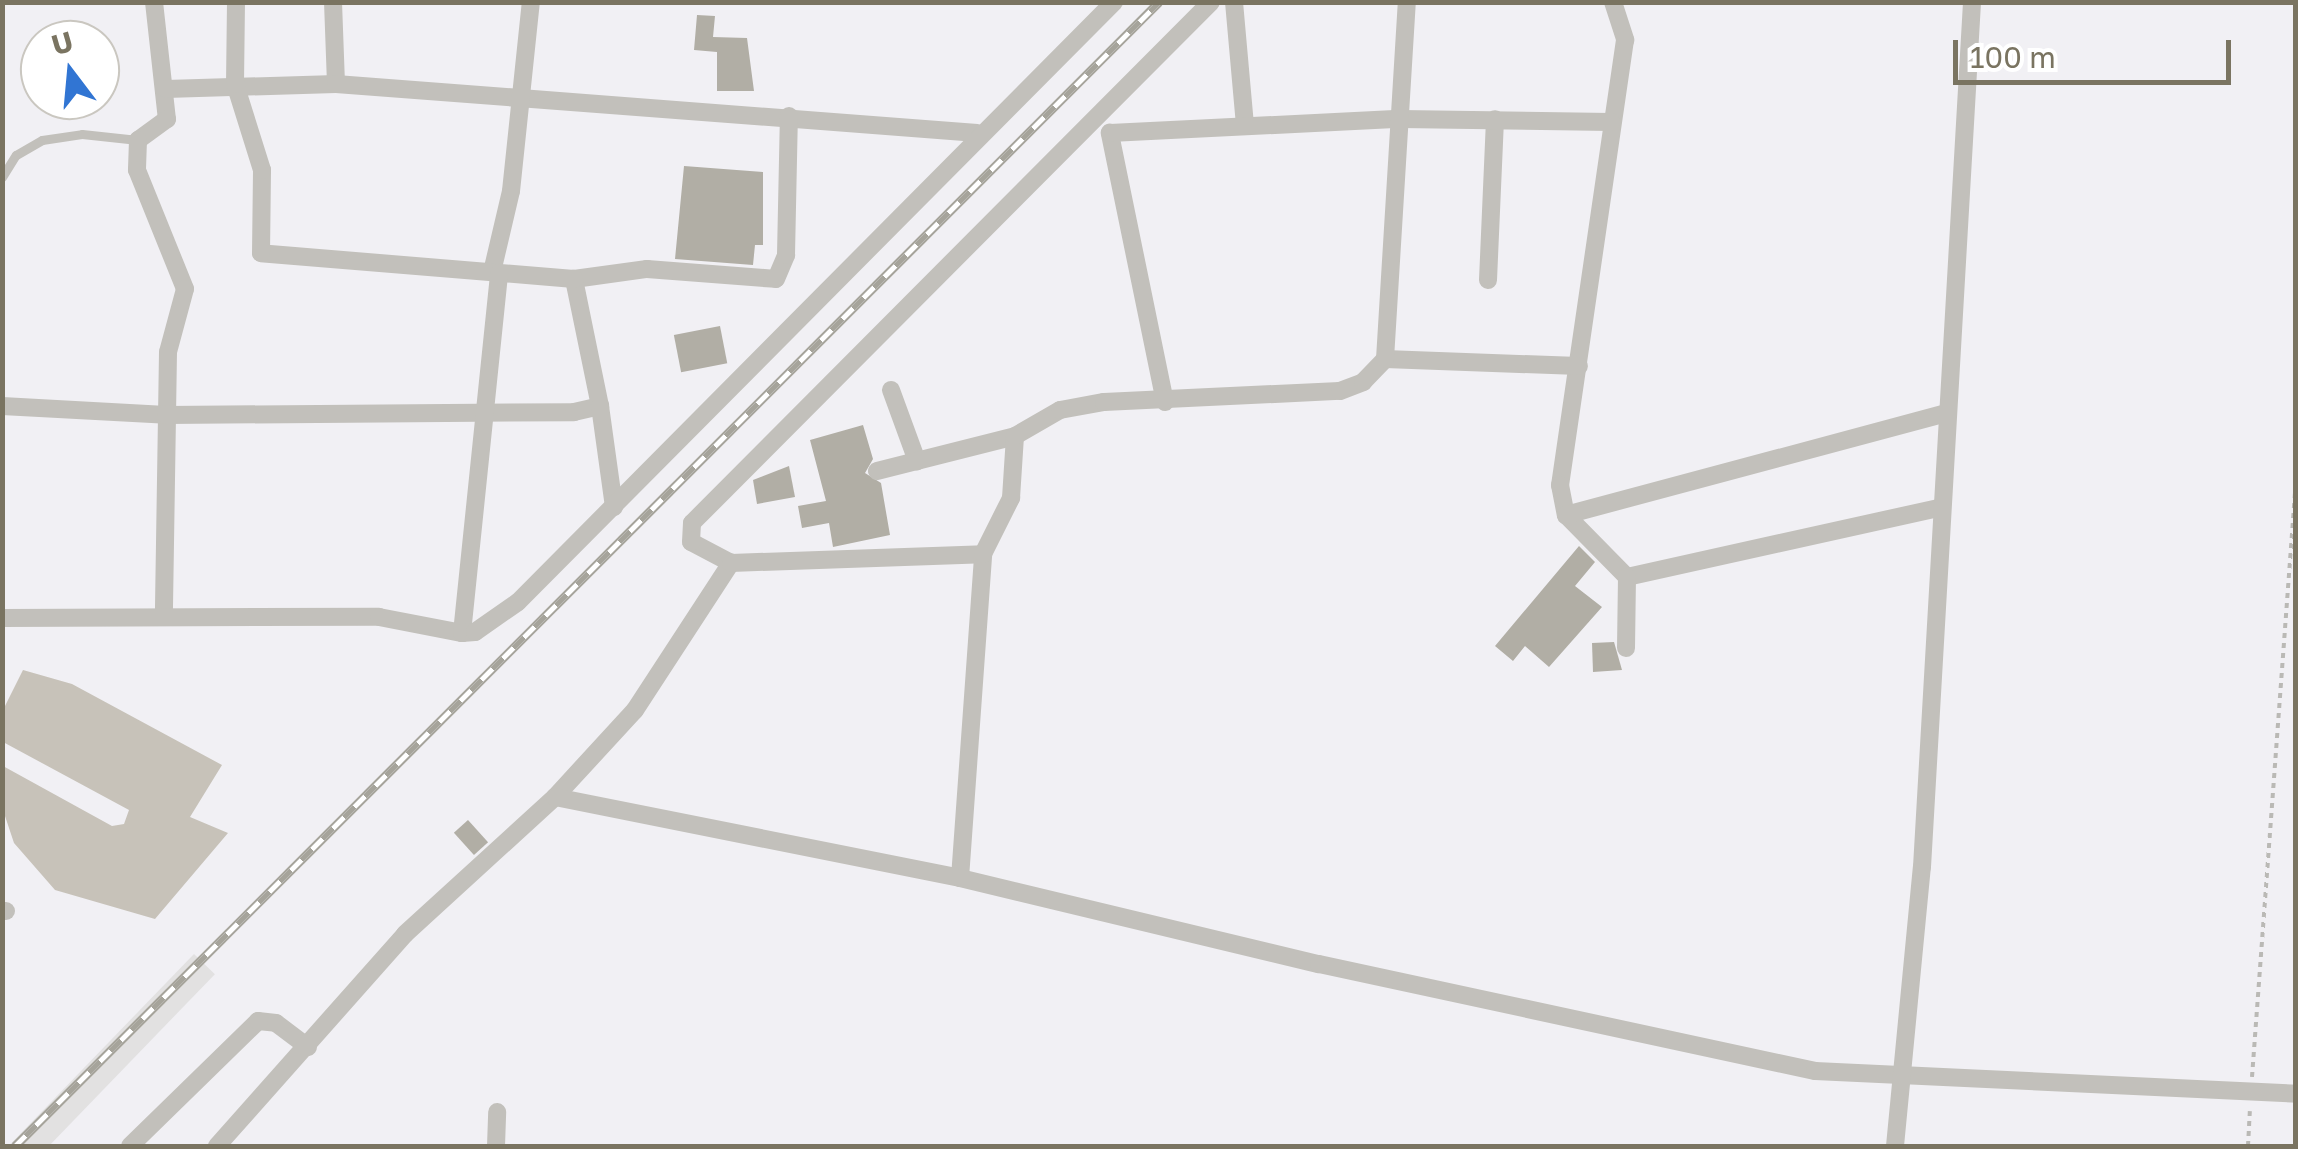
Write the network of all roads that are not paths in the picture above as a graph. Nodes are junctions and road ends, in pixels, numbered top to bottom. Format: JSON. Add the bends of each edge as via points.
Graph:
{"nodes":[{"id":1,"x":154,"y":2,"type":"edge"},
{"id":2,"x":236,"y":2,"type":"edge"},
{"id":3,"x":333,"y":2,"type":"edge"},
{"id":4,"x":531,"y":2,"type":"edge"},
{"id":5,"x":1114,"y":2,"type":"edge"},
{"id":6,"x":1211,"y":2,"type":"edge"},
{"id":7,"x":1234,"y":2,"type":"edge"},
{"id":8,"x":1407,"y":2,"type":"edge"},
{"id":9,"x":1613,"y":2,"type":"edge"},
{"id":10,"x":1972,"y":2,"type":"edge"},
{"id":11,"x":235,"y":84,"type":"junction"},
{"id":12,"x":336,"y":84,"type":"junction"},
{"id":13,"x":166,"y":88,"type":"junction"},
{"id":14,"x":519,"y":98,"type":"junction"},
{"id":15,"x":789,"y":116,"type":"junction"},
{"id":16,"x":1400,"y":119,"type":"junction"},
{"id":17,"x":1495,"y":120,"type":"junction"},
{"id":18,"x":1611,"y":122,"type":"junction"},
{"id":19,"x":1245,"y":126,"type":"junction"},
{"id":20,"x":1110,"y":133,"type":"junction"},
{"id":21,"x":977,"y":134,"type":"junction"},
{"id":22,"x":1082,"y":134,"type":"junction"},
{"id":23,"x":138,"y":140,"type":"junction"},
{"id":24,"x":2,"y":177,"type":"edge"},
{"id":25,"x":496,"y":272,"type":"junction"},
{"id":26,"x":574,"y":279,"type":"junction"},
{"id":27,"x":1488,"y":280,"type":"dead end"},
{"id":28,"x":1385,"y":359,"type":"junction"},
{"id":29,"x":1580,"y":366,"type":"junction"},
{"id":30,"x":891,"y":390,"type":"dead end"},
{"id":31,"x":1166,"y":402,"type":"junction"},
{"id":32,"x":2,"y":406,"type":"edge"},
{"id":33,"x":600,"y":406,"type":"junction"},
{"id":34,"x":487,"y":412,"type":"junction"},
{"id":35,"x":1944,"y":414,"type":"junction"},
{"id":36,"x":166,"y":415,"type":"junction"},
{"id":37,"x":1015,"y":436,"type":"junction"},
{"id":38,"x":918,"y":461,"type":"junction"},
{"id":39,"x":877,"y":471,"type":"dead end"},
{"id":40,"x":614,"y":507,"type":"junction"},
{"id":41,"x":1938,"y":508,"type":"junction"},
{"id":42,"x":1566,"y":515,"type":"junction"},
{"id":43,"x":983,"y":554,"type":"junction"},
{"id":44,"x":731,"y":564,"type":"junction"},
{"id":45,"x":1627,"y":577,"type":"junction"},
{"id":46,"x":164,"y":616,"type":"junction"},
{"id":47,"x":2,"y":618,"type":"edge"},
{"id":48,"x":462,"y":633,"type":"junction"},
{"id":49,"x":1626,"y":648,"type":"dead end"},
{"id":50,"x":555,"y":796,"type":"junction"},
{"id":51,"x":960,"y":878,"type":"junction"},
{"id":52,"x":308,"y":1047,"type":"junction"},
{"id":53,"x":1900,"y":1075,"type":"junction"},
{"id":54,"x":2296,"y":1094,"type":"edge"},
{"id":55,"x":497,"y":1112,"type":"dead end"},
{"id":56,"x":130,"y":1146,"type":"edge"},
{"id":57,"x":217,"y":1146,"type":"edge"},
{"id":58,"x":496,"y":1146,"type":"edge"},
{"id":59,"x":1896,"y":1146,"type":"edge"}],
"edges":[{"from":1,"to":13,"type":"street"},
{"from":2,"to":11,"type":"street"},
{"from":3,"to":12,"type":"street"},
{"from":4,"to":14,"type":"street"},
{"from":5,"to":21,"type":"street"},
{"from":6,"to":22,"type":"street"},
{"from":7,"to":19,"type":"street"},
{"from":8,"to":16,"type":"street"},
{"from":9,"to":18,"type":"street","via":[[1625,40]]},
{"from":10,"to":35,"type":"street"},
{"from":11,"to":12,"type":"street"},
{"from":11,"to":13,"type":"street"},
{"from":11,"to":25,"type":"street","via":[[262,170],[262,253]]},
{"from":12,"to":14,"type":"street"},
{"from":13,"to":23,"type":"street","via":[[167,119]]},
{"from":14,"to":15,"type":"street"},
{"from":14,"to":25,"type":"street"},
{"from":15,"to":21,"type":"street"},
{"from":15,"to":26,"type":"street","via":[[786,255],[776,279],[647,269]]},
{"from":16,"to":17,"type":"street"},
{"from":16,"to":19,"type":"street"},
{"from":16,"to":28,"type":"street"},
{"from":17,"to":18,"type":"street"},
{"from":17,"to":27,"type":"street"},
{"from":18,"to":29,"type":"street"},
{"from":19,"to":20,"type":"street"},
{"from":20,"to":22,"type":"street"},
{"from":20,"to":31,"type":"street"},
{"from":21,"to":40,"type":"street"},
{"from":22,"to":44,"type":"street","via":[[692,523],[691,542]]},
{"from":23,"to":24,"type":"lane","via":[[82,134],[42,140],[16,154]]},
{"from":23,"to":36,"type":"street","via":[[137,170],[186,290],[168,352]]},
{"from":25,"to":26,"type":"street"},
{"from":25,"to":34,"type":"street"},
{"from":26,"to":33,"type":"street"},
{"from":28,"to":29,"type":"street"},
{"from":28,"to":31,"type":"street","via":[[1363,382],[1340,391]]},
{"from":29,"to":42,"type":"street","via":[[1559,494]]},
{"from":30,"to":38,"type":"street"},
{"from":31,"to":37,"type":"street","via":[[1060,410]]},
{"from":32,"to":36,"type":"street"},
{"from":33,"to":34,"type":"street"},
{"from":33,"to":40,"type":"street"},
{"from":34,"to":36,"type":"street"},
{"from":34,"to":48,"type":"street"},
{"from":35,"to":41,"type":"street"},
{"from":35,"to":42,"type":"street"},
{"from":36,"to":46,"type":"street"},
{"from":37,"to":38,"type":"street"},
{"from":37,"to":43,"type":"street","via":[[1011,498]]},
{"from":38,"to":39,"type":"street"},
{"from":40,"to":48,"type":"street","via":[[518,602],[475,632]]},
{"from":41,"to":45,"type":"street"},
{"from":41,"to":53,"type":"street","via":[[1922,867]]},
{"from":42,"to":45,"type":"street"},
{"from":43,"to":44,"type":"street"},
{"from":43,"to":51,"type":"street"},
{"from":44,"to":50,"type":"street","via":[[634,710]]},
{"from":45,"to":49,"type":"street"},
{"from":46,"to":47,"type":"street"},
{"from":46,"to":48,"type":"street","via":[[379,617]]},
{"from":50,"to":51,"type":"street"},
{"from":50,"to":52,"type":"street","via":[[405,934]]},
{"from":51,"to":53,"type":"street","via":[[1796,1067]]},
{"from":52,"to":56,"type":"street","via":[[276,1024],[258,1021]]},
{"from":52,"to":57,"type":"street"},
{"from":53,"to":54,"type":"street"},
{"from":53,"to":59,"type":"street"},
{"from":55,"to":58,"type":"street"}]}
